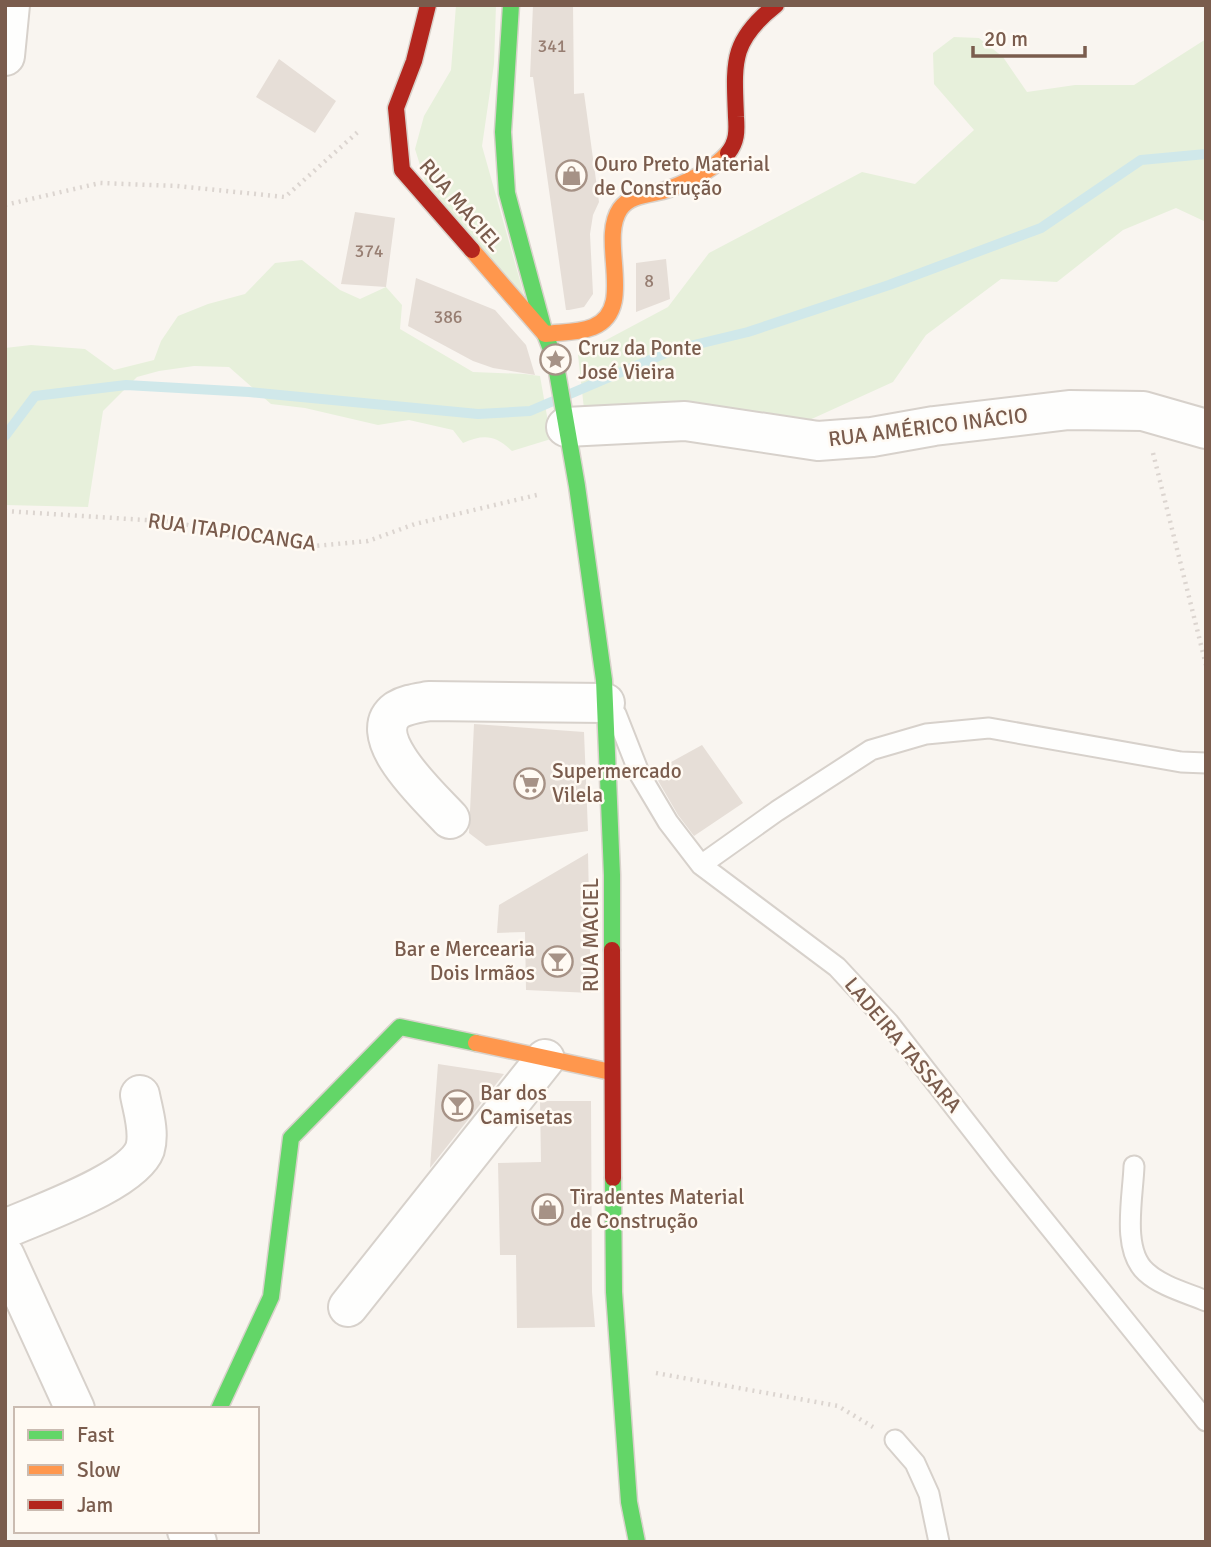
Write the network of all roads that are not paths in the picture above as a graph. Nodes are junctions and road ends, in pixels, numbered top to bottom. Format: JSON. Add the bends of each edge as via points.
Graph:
{"nodes":[{"id":1,"x":10,"y":5,"type":"edge"},
{"id":2,"x":428,"y":5,"type":"edge"},
{"id":3,"x":511,"y":5,"type":"edge"},
{"id":4,"x":776,"y":5,"type":"edge"},
{"id":5,"x":5,"y":56,"type":"edge"},
{"id":6,"x":545,"y":334,"type":"junction"},
{"id":7,"x":565,"y":416,"type":"junction"},
{"id":8,"x":1206,"y":429,"type":"edge"},
{"id":9,"x":605,"y":691,"type":"junction"},
{"id":10,"x":1206,"y":763,"type":"edge"},
{"id":11,"x":450,"y":819,"type":"dead end"},
{"id":12,"x":701,"y":865,"type":"junction"},
{"id":13,"x":545,"y":1059,"type":"junction"},
{"id":14,"x":611,"y":1072,"type":"junction"},
{"id":15,"x":139,"y":1095,"type":"dead end"},
{"id":16,"x":1134,"y":1166,"type":"dead end"},
{"id":17,"x":5,"y":1229,"type":"edge"},
{"id":18,"x":5,"y":1255,"type":"edge"},
{"id":19,"x":1206,"y":1301,"type":"edge"},
{"id":20,"x":348,"y":1307,"type":"dead end"},
{"id":21,"x":74,"y":1407,"type":"edge"},
{"id":22,"x":220,"y":1407,"type":"edge"},
{"id":23,"x":1206,"y":1421,"type":"edge"},
{"id":24,"x":895,"y":1440,"type":"road end"},
{"id":25,"x":636,"y":1542,"type":"edge"},
{"id":26,"x":939,"y":1542,"type":"edge"}],
"edges":[{"from":1,"to":5,"type":"street"},
{"from":2,"to":6,"type":"main road","name":"RUA MACIEL","via":[[396,108],[401,170]]},
{"from":3,"to":6,"type":"main road","name":"RUA MACIEL","via":[[503,132],[507,193]]},
{"from":4,"to":6,"type":"main road","via":[[749,26],[740,41],[735,65],[735,144],[722,160],[696,177],[621,207],[612,223],[613,306],[597,325]]},
{"from":6,"to":7,"type":"main road","name":"RUA MACIEL","via":[[555,360]]},
{"from":7,"to":8,"type":"street","name":"RUA AMÉRICO INÁCIO","via":[[685,421],[818,440],[1069,411],[1143,411]]},
{"from":7,"to":9,"type":"main road","name":"RUA MACIEL"},
{"from":9,"to":11,"type":"street","via":[[429,701],[395,712],[389,719],[388,734],[402,769]]},
{"from":9,"to":12,"type":"lane","name":"LADEIRA TASSARA","via":[[639,775]]},
{"from":9,"to":14,"type":"main road","name":"RUA MACIEL","via":[[612,875]]},
{"from":10,"to":12,"type":"lane","via":[[989,728],[926,734],[871,750]]},
{"from":12,"to":23,"type":"lane","name":"LADEIRA TASSARA","via":[[837,967],[890,1023]]},
{"from":13,"to":14,"type":"main road"},
{"from":13,"to":20,"type":"street"},
{"from":13,"to":22,"type":"main road","via":[[400,1027],[291,1138],[271,1297]]},
{"from":14,"to":25,"type":"main road","name":"RUA MACIEL","via":[[614,1292]]},
{"from":15,"to":17,"type":"street","via":[[146,1126],[145,1148],[136,1162],[91,1191]]},
{"from":16,"to":19,"type":"lane","via":[[1131,1237],[1137,1262],[1147,1274]]},
{"from":18,"to":21,"type":"street"},
{"from":24,"to":26,"type":"lane","via":[[915,1463],[929,1494]]}]}
